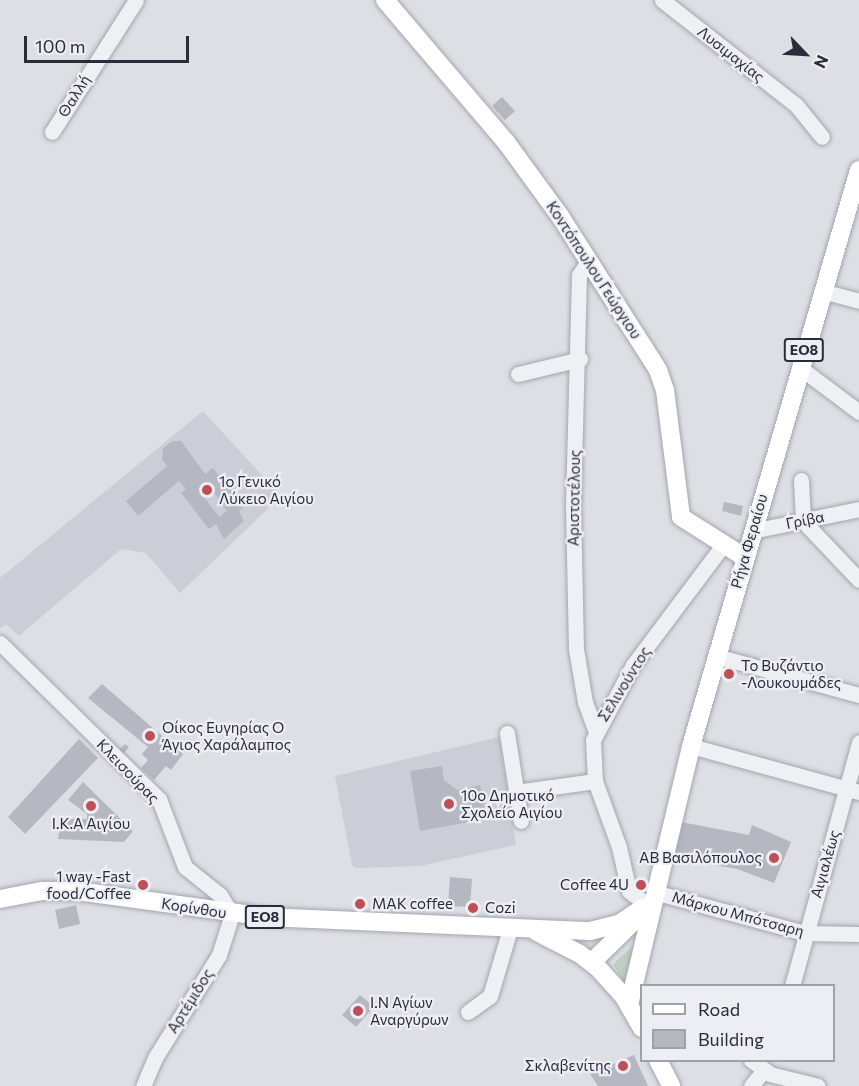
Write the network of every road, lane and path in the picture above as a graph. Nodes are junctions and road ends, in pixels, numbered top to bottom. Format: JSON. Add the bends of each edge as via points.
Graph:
{"nodes":[{"id":1,"x":136,"y":0,"type":"edge"},
{"id":2,"x":662,"y":0,"type":"edge"},
{"id":3,"x":388,"y":1,"type":"edge"},
{"id":4,"x":52,"y":132,"type":"dead end"},
{"id":5,"x":822,"y":137,"type":"dead end"},
{"id":6,"x":859,"y":170,"type":"edge"},
{"id":7,"x":587,"y":263,"type":"junction"},
{"id":8,"x":822,"y":291,"type":"junction"},
{"id":9,"x":859,"y":301,"type":"edge"},
{"id":10,"x":579,"y":359,"type":"junction"},
{"id":11,"x":799,"y":367,"type":"junction"},
{"id":12,"x":518,"y":374,"type":"dead end"},
{"id":13,"x":859,"y":412,"type":"edge"},
{"id":14,"x":801,"y":480,"type":"dead end"},
{"id":15,"x":859,"y":509,"type":"edge"},
{"id":16,"x":803,"y":520,"type":"junction"},
{"id":17,"x":752,"y":531,"type":"junction"},
{"id":18,"x":723,"y":545,"type":"junction"},
{"id":19,"x":744,"y":557,"type":"junction"},
{"id":20,"x":859,"y":580,"type":"edge"},
{"id":21,"x":0,"y":643,"type":"edge"},
{"id":22,"x":716,"y":656,"type":"junction"},
{"id":23,"x":859,"y":694,"type":"edge"},
{"id":24,"x":596,"y":732,"type":"junction"},
{"id":25,"x":507,"y":733,"type":"dead end"},
{"id":26,"x":859,"y":742,"type":"edge"},
{"id":27,"x":691,"y":746,"type":"junction"},
{"id":28,"x":595,"y":781,"type":"junction"},
{"id":29,"x":853,"y":790,"type":"edge"},
{"id":30,"x":516,"y":792,"type":"junction"},
{"id":31,"x":521,"y":821,"type":"dead end"},
{"id":32,"x":0,"y":899,"type":"edge"},
{"id":33,"x":648,"y":905,"type":"junction"},
{"id":34,"x":232,"y":914,"type":"junction"},
{"id":35,"x":556,"y":928,"type":"junction"},
{"id":36,"x":510,"y":929,"type":"junction"},
{"id":37,"x":533,"y":930,"type":"junction"},
{"id":38,"x":805,"y":933,"type":"junction"},
{"id":39,"x":859,"y":934,"type":"edge"},
{"id":40,"x":600,"y":962,"type":"junction"},
{"id":41,"x":637,"y":983,"type":"edge"},
{"id":42,"x":792,"y":984,"type":"edge"},
{"id":43,"x":626,"y":1001,"type":"junction"},
{"id":44,"x":468,"y":1012,"type":"dead end"},
{"id":45,"x":640,"y":1025,"type":"edge"},
{"id":46,"x":659,"y":1062,"type":"edge"},
{"id":47,"x":754,"y":1062,"type":"edge"},
{"id":48,"x":770,"y":1075,"type":"edge"},
{"id":49,"x":143,"y":1086,"type":"edge"},
{"id":50,"x":671,"y":1086,"type":"edge"},
{"id":51,"x":751,"y":1086,"type":"edge"},
{"id":52,"x":818,"y":1086,"type":"edge"}],
"edges":[{"from":1,"to":4,"type":"street","name":"Θαλλή"},
{"from":2,"to":5,"type":"street","name":"Λυσιμαχίας","via":[[796,105]]},
{"from":3,"to":7,"type":"main road","name":"Κοντόπουλου Γεώργιου","via":[[506,142],[560,216]]},
{"from":6,"to":8,"type":"main road","name":"Ρήγα Φεραίου","number":"ΕΟ8"},
{"from":7,"to":10,"type":"street","name":"Αριστοτέλους","via":[[579,275]]},
{"from":7,"to":18,"type":"main road","name":"Κοντόπουλου Γεώργιου","via":[[662,378],[681,517]]},
{"from":8,"to":9,"type":"street"},
{"from":8,"to":11,"type":"main road","name":"Ρήγα Φεραίου","number":"ΕΟ8"},
{"from":10,"to":12,"type":"street"},
{"from":10,"to":24,"type":"street","name":"Αριστοτέλους","via":[[573,486],[576,649],[585,702]]},
{"from":11,"to":13,"type":"street"},
{"from":11,"to":17,"type":"main road","name":"Ρήγα Φεραίου","number":"ΕΟ8"},
{"from":14,"to":16,"type":"street"},
{"from":15,"to":16,"type":"street","name":"Γρίβα"},
{"from":16,"to":17,"type":"street","name":"Γρίβα"},
{"from":16,"to":20,"type":"street"},
{"from":17,"to":19,"type":"main road","name":"Ρήγα Φεραίου","number":"ΕΟ8"},
{"from":18,"to":19,"type":"main road","name":"Κοντόπουλου Γεώργιου"},
{"from":18,"to":24,"type":"street","name":"Σελινούντος","via":[[633,665]]},
{"from":19,"to":22,"type":"main road","name":"Ρήγα Φεραίου","number":"ΕΟ8"},
{"from":21,"to":34,"type":"street","name":"Κλεισούρας","via":[[159,799],[185,867],[220,895]]},
{"from":22,"to":23,"type":"street"},
{"from":22,"to":27,"type":"main road","name":"Ρήγα Φεραίου","number":"ΕΟ8"},
{"from":24,"to":28,"type":"street","name":"Σελινούντος","via":[[591,755]]},
{"from":25,"to":30,"type":"street"},
{"from":26,"to":29,"type":"street","name":"Αιγιαλέως"},
{"from":27,"to":29,"type":"street"},
{"from":27,"to":33,"type":"main road","name":"Ρήγα Φεραίου","number":"ΕΟ8"},
{"from":28,"to":30,"type":"street"},
{"from":28,"to":33,"type":"street","name":"Σελινούντος","via":[[619,847],[629,891]]},
{"from":29,"to":38,"type":"street","name":"Αιγιαλέως"},
{"from":30,"to":31,"type":"street"},
{"from":32,"to":34,"type":"main road","name":"Κορίνθου","number":"ΕΟ8","via":[[42,891],[77,891]]},
{"from":33,"to":35,"type":"main road","number":"ΕΟ8","via":[[606,929]]},
{"from":33,"to":38,"type":"street","name":"Μάρκου Μπότσαρη"},
{"from":33,"to":40,"type":"main road","number":"ΕΟ8"},
{"from":33,"to":41,"type":"main road","name":"Ρήγα Φεραίου"},
{"from":34,"to":36,"type":"main road","name":"Κορίνθου","number":"ΕΟ8"},
{"from":34,"to":49,"type":"street","name":"Αρτέμιδος","via":[[219,955],[155,1058]]},
{"from":35,"to":37,"type":"main road","name":"Κορίνθου","number":"ΕΟ8"},
{"from":35,"to":40,"type":"main road"},
{"from":36,"to":37,"type":"main road","name":"Κορίνθου","number":"ΕΟ8"},
{"from":36,"to":44,"type":"street","via":[[490,996]]},
{"from":37,"to":40,"type":"main road","name":"Κορίνθου","number":"ΕΟ8"},
{"from":38,"to":39,"type":"street","name":"Μάρκου Μπότσαρη"},
{"from":38,"to":42,"type":"street","name":"Αιγιαλέως"},
{"from":40,"to":43,"type":"main road"},
{"from":41,"to":43,"type":"main road","name":"Ρήγα Φεραίου"},
{"from":43,"to":45,"type":"main road"},
{"from":46,"to":50,"type":"main road"},
{"from":47,"to":48,"type":"street"},
{"from":48,"to":51,"type":"street"},
{"from":48,"to":52,"type":"street"}]}
